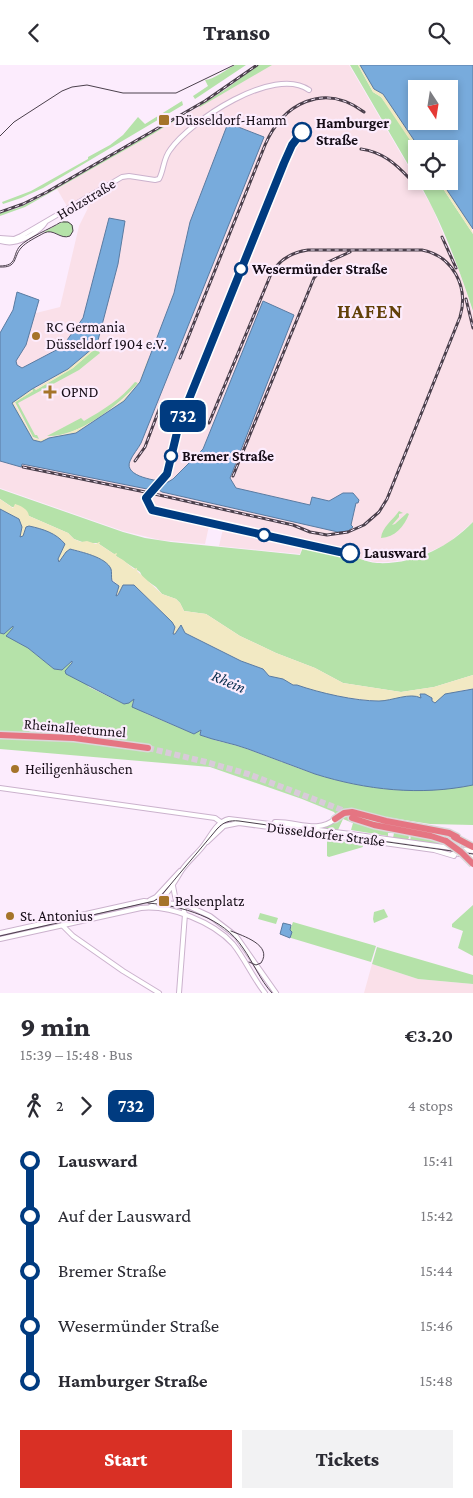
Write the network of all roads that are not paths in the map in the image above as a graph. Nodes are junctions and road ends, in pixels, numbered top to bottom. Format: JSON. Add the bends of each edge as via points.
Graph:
{"nodes":[{"id":1,"x":309,"y":90,"type":"dead end"},
{"id":2,"x":0,"y":240,"type":"edge"},
{"id":3,"x":0,"y":737,"type":"edge"},
{"id":4,"x":148,"y":750,"type":"tunnel mouth"},
{"id":5,"x":0,"y":788,"type":"edge"},
{"id":6,"x":335,"y":819,"type":"joint"},
{"id":7,"x":221,"y":823,"type":"junction"},
{"id":8,"x":271,"y":823,"type":"junction"},
{"id":9,"x":228,"y":824,"type":"junction"},
{"id":10,"x":216,"y":835,"type":"junction"},
{"id":11,"x":458,"y":838,"type":"junction"},
{"id":12,"x":390,"y":842,"type":"junction"},
{"id":13,"x":204,"y":844,"type":"junction"},
{"id":14,"x":473,"y":847,"type":"edge"},
{"id":15,"x":473,"y":854,"type":"edge"},
{"id":16,"x":473,"y":864,"type":"edge"},
{"id":17,"x":182,"y":870,"type":"junction"},
{"id":18,"x":173,"y":886,"type":"junction"},
{"id":19,"x":144,"y":901,"type":"junction"},
{"id":20,"x":160,"y":902,"type":"junction"},
{"id":21,"x":180,"y":904,"type":"junction"},
{"id":22,"x":150,"y":907,"type":"junction"},
{"id":23,"x":191,"y":907,"type":"junction"},
{"id":24,"x":185,"y":912,"type":"junction"},
{"id":25,"x":65,"y":928,"type":"junction"},
{"id":26,"x":0,"y":933,"type":"edge"},
{"id":27,"x":0,"y":939,"type":"edge"},
{"id":28,"x":257,"y":981,"type":"junction"},
{"id":29,"x":266,"y":981,"type":"junction"},
{"id":30,"x":159,"y":993,"type":"edge"},
{"id":31,"x":179,"y":993,"type":"edge"},
{"id":32,"x":265,"y":993,"type":"edge"},
{"id":33,"x":276,"y":993,"type":"edge"}],
"edges":[{"from":1,"to":2,"type":"main road","name":"Holzstraße","via":[[293,84],[278,84],[228,102],[172,147],[158,179],[122,177],[18,238]]},
{"from":3,"to":4,"type":"highway","name":"Rheinalleetunnel","via":[[75,741]]},
{"from":5,"to":7,"type":"main road","name":"Düsseldorfer Straße","via":[[215,818]]},
{"from":6,"to":8,"type":"main road","name":"Düsseldorfer Straße","via":[[319,827]]},
{"from":6,"to":11,"type":"highway","via":[[344,813],[356,812],[443,831]]},
{"from":7,"to":8,"type":"main road","name":"Düsseldorfer Straße","via":[[231,819]]},
{"from":7,"to":9,"type":"main road","name":"Düsseldorfer Straße"},
{"from":7,"to":10,"type":"main road"},
{"from":7,"to":13,"type":"main road"},
{"from":8,"to":12,"type":"main road","name":"Düsseldorfer Straße"},
{"from":9,"to":10,"type":"main road"},
{"from":9,"to":12,"type":"main road","name":"Düsseldorfer Straße"},
{"from":10,"to":13,"type":"main road"},
{"from":11,"to":14,"type":"highway"},
{"from":11,"to":16,"type":"highway","bridge":true,"via":[[353,816],[384,827],[446,841]]},
{"from":12,"to":15,"type":"main road"},
{"from":12,"to":15,"type":"main road","via":[[456,855]]},
{"from":13,"to":17,"type":"main road"},
{"from":17,"to":18,"type":"main road"},
{"from":17,"to":19,"type":"main road","via":[[156,897]]},
{"from":18,"to":20,"type":"main road"},
{"from":18,"to":21,"type":"main road","via":[[176,901]]},
{"from":19,"to":20,"type":"main road"},
{"from":19,"to":26,"type":"main road"},
{"from":20,"to":21,"type":"main road"},
{"from":20,"to":22,"type":"main road"},
{"from":21,"to":23,"type":"main road"},
{"from":21,"to":24,"type":"main road"},
{"from":22,"to":24,"type":"main road"},
{"from":22,"to":25,"type":"main road","via":[[70,923]]},
{"from":23,"to":24,"type":"main road"},
{"from":23,"to":29,"type":"main road","via":[[210,916],[236,936]]},
{"from":24,"to":28,"type":"main road","via":[[227,939]]},
{"from":24,"to":31,"type":"main road"},
{"from":25,"to":27,"type":"main road"},
{"from":25,"to":30,"type":"main road"},
{"from":28,"to":29,"type":"main road","via":[[263,985]]},
{"from":28,"to":32,"type":"main road"},
{"from":29,"to":33,"type":"main road"}]}
